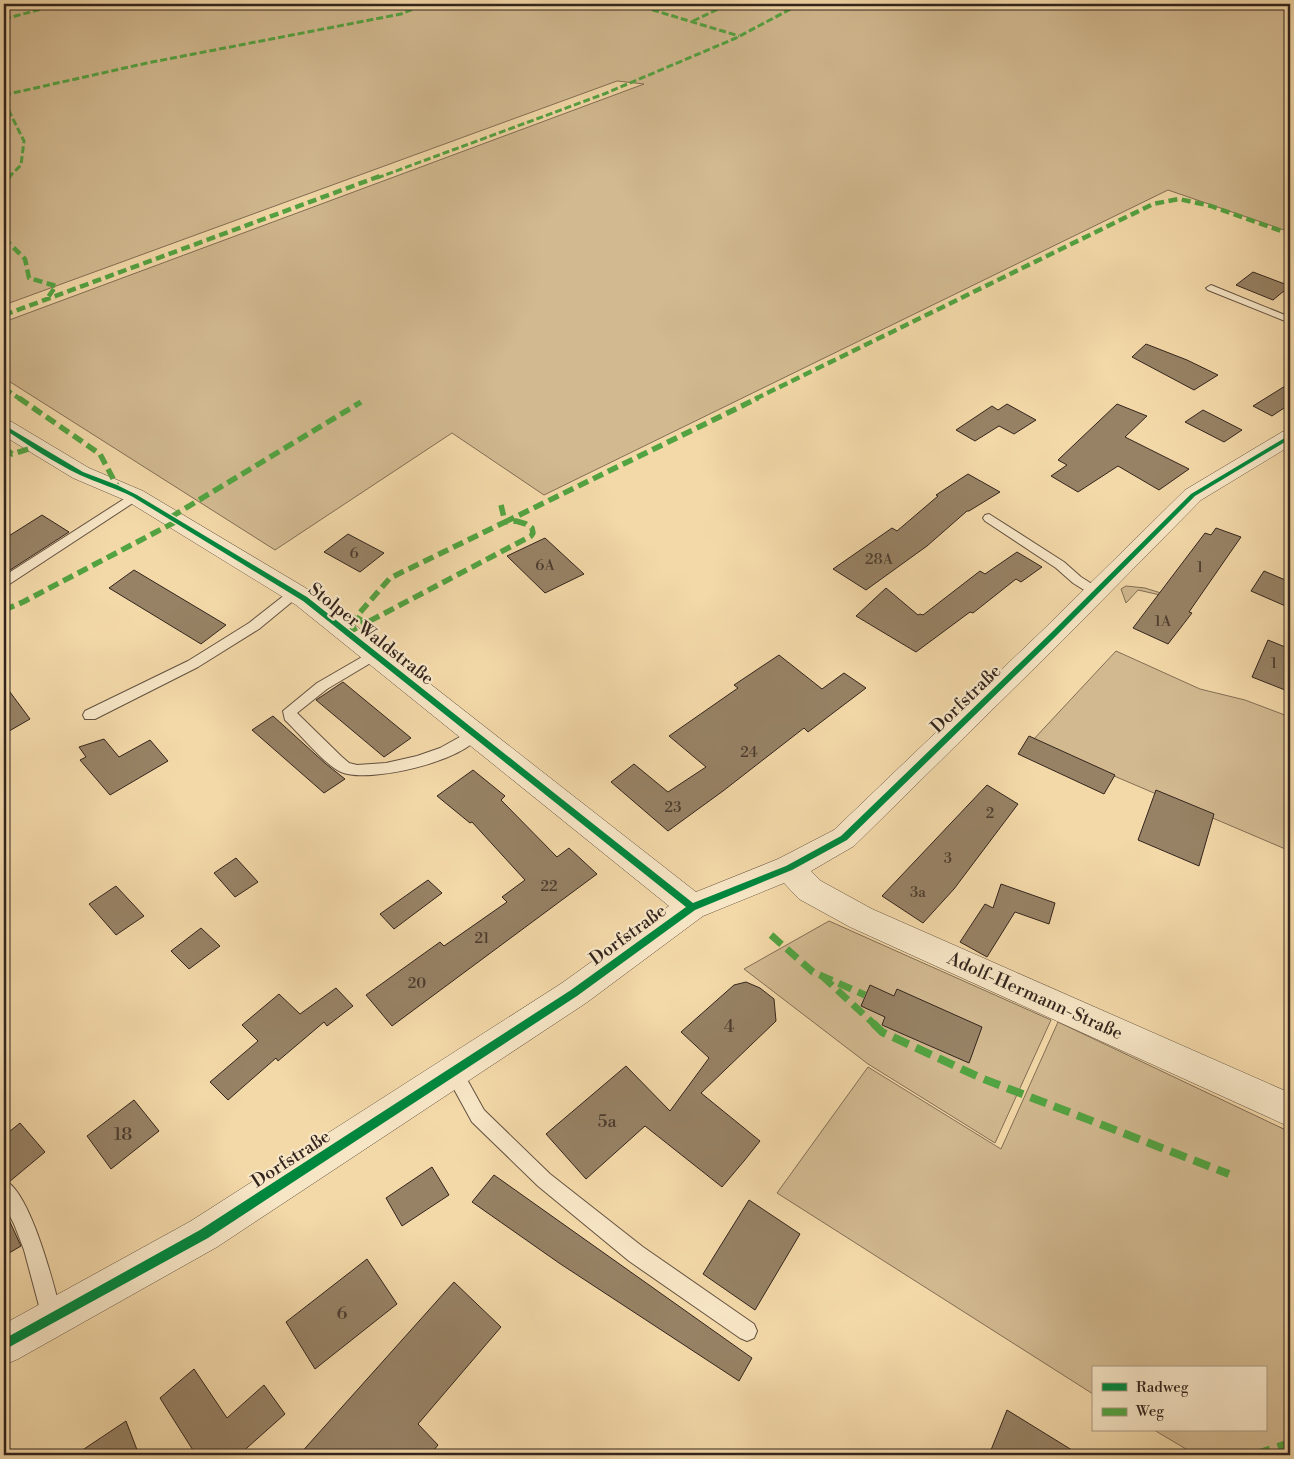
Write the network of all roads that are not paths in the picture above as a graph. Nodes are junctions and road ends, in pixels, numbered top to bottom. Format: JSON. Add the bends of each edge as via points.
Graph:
{"nodes":[{"id":1,"x":1211,"y":288,"type":"dead end"},
{"id":2,"x":1290,"y":320,"type":"edge"},
{"id":3,"x":4,"y":427,"type":"edge"},
{"id":4,"x":1290,"y":437,"type":"edge"},
{"id":5,"x":135,"y":496,"type":"junction"},
{"id":6,"x":989,"y":518,"type":"dead end"},
{"id":7,"x":4,"y":582,"type":"edge"},
{"id":8,"x":1096,"y":592,"type":"junction"},
{"id":9,"x":295,"y":593,"type":"junction"},
{"id":10,"x":374,"y":655,"type":"junction"},
{"id":11,"x":90,"y":715,"type":"dead end"},
{"id":12,"x":474,"y":734,"type":"junction"},
{"id":13,"x":789,"y":868,"type":"junction"},
{"id":14,"x":692,"y":907,"type":"junction"},
{"id":15,"x":453,"y":1071,"type":"junction"},
{"id":16,"x":1290,"y":1110,"type":"edge"},
{"id":17,"x":4,"y":1189,"type":"edge"},
{"id":18,"x":52,"y":1318,"type":"junction"},
{"id":19,"x":747,"y":1331,"type":"dead end"},
{"id":20,"x":4,"y":1345,"type":"edge"}],
"edges":[{"from":1,"to":2,"type":"lane"},
{"from":3,"to":5,"type":"street","name":"Stolper Waldstraße","via":[[83,474]]},
{"from":4,"to":8,"type":"street","name":"Dorfstraße","via":[[1193,495]]},
{"from":5,"to":7,"type":"lane"},
{"from":5,"to":9,"type":"street","name":"Stolper Waldstraße"},
{"from":6,"to":8,"type":"lane"},
{"from":8,"to":13,"type":"street","name":"Dorfstraße","via":[[844,838]]},
{"from":9,"to":10,"type":"street","name":"Stolper Waldstraße"},
{"from":9,"to":11,"type":"lane","via":[[254,626],[193,664]]},
{"from":10,"to":12,"type":"street","name":"Stolper Waldstraße"},
{"from":10,"to":12,"type":"lane","via":[[322,686],[290,711],[290,716],[345,768],[393,768],[413,763],[456,747]]},
{"from":12,"to":14,"type":"street","name":"Stolper Waldstraße"},
{"from":13,"to":14,"type":"street","name":"Dorfstraße"},
{"from":13,"to":16,"type":"street","name":"Adolf-Hermann-Straße","via":[[810,890],[861,918]]},
{"from":14,"to":15,"type":"street","name":"Dorfstraße","via":[[574,993]]},
{"from":15,"to":18,"type":"street","name":"Dorfstraße","via":[[204,1234]]},
{"from":15,"to":19,"type":"lane","via":[[478,1116],[544,1180],[636,1254]]},
{"from":17,"to":18,"type":"lane","via":[[13,1201],[25,1231]]},
{"from":18,"to":20,"type":"street","name":"Dorfstraße"}]}
